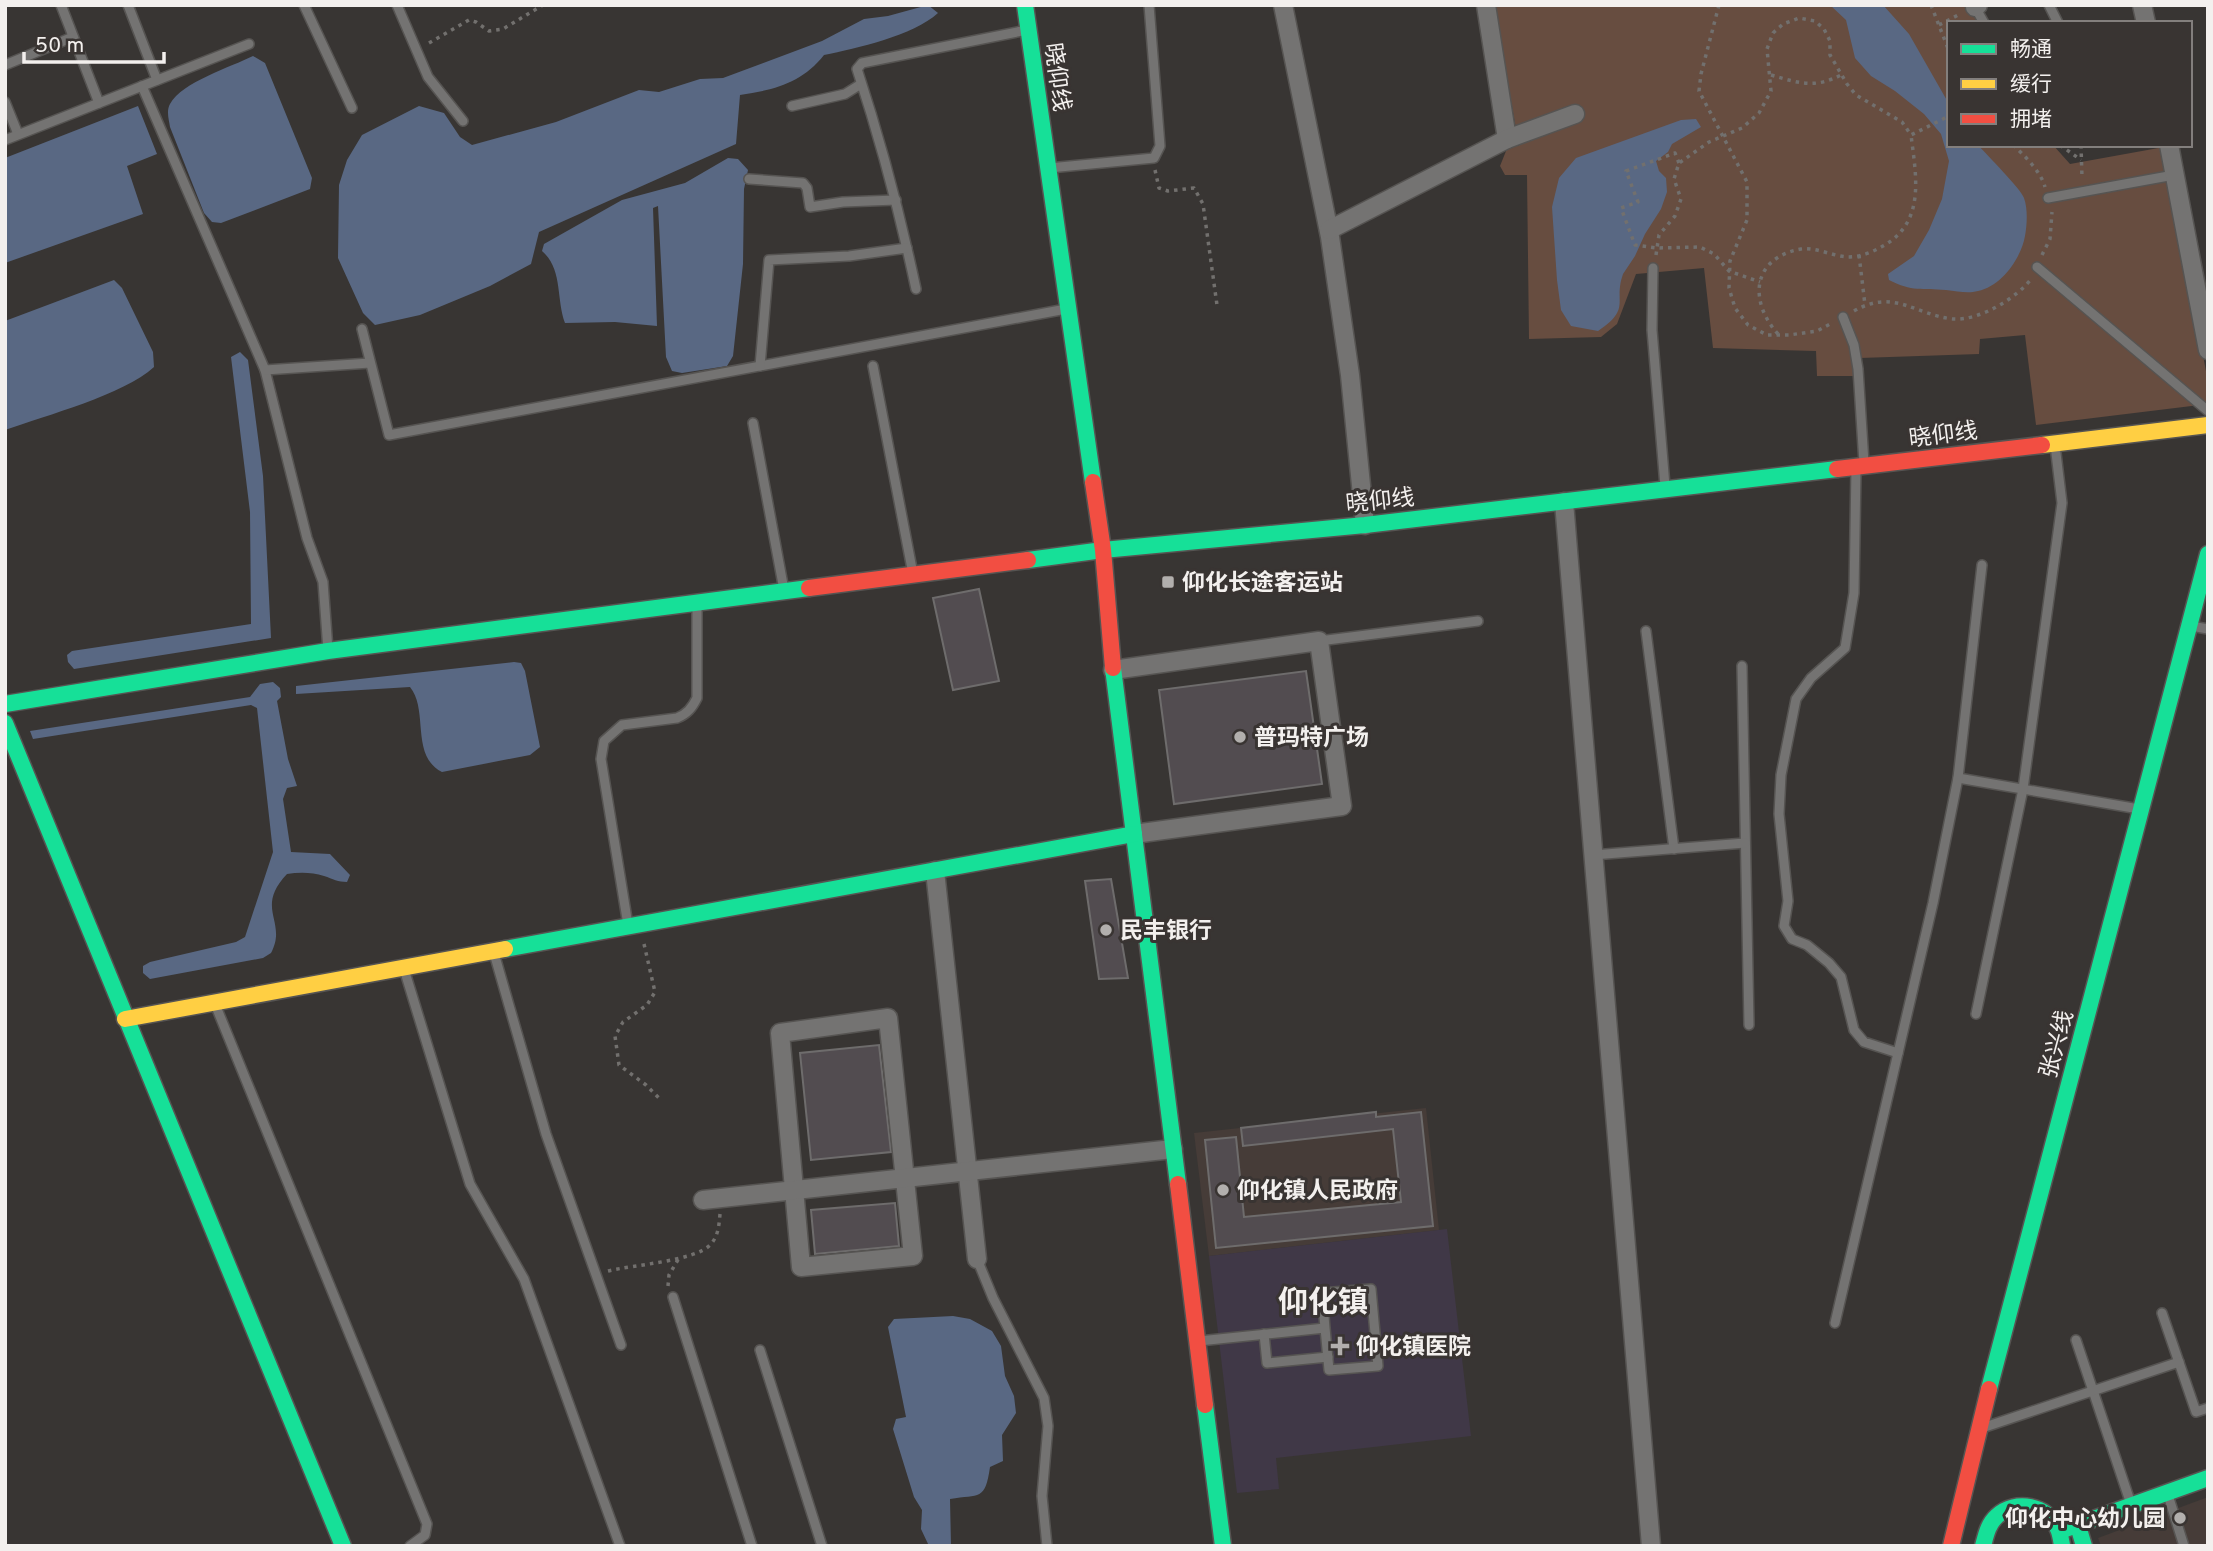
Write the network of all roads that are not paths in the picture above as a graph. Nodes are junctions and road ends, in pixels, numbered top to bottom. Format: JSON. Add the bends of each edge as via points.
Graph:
{"nodes":[{"id":1,"x":61,"y":5,"type":"edge"},
{"id":2,"x":304,"y":5,"type":"edge"},
{"id":3,"x":397,"y":5,"type":"edge"},
{"id":4,"x":1025,"y":5,"type":"edge"},
{"id":5,"x":1149,"y":5,"type":"edge"},
{"id":6,"x":1283,"y":5,"type":"edge"},
{"id":7,"x":1486,"y":5,"type":"edge"},
{"id":8,"x":2049,"y":5,"type":"edge"},
{"id":9,"x":132,"y":6,"type":"edge"},
{"id":10,"x":2057,"y":21,"type":"edge"},
{"id":11,"x":1029,"y":30,"type":"junction"},
{"id":12,"x":73,"y":37,"type":"junction"},
{"id":13,"x":249,"y":44,"type":"dead end"},
{"id":14,"x":5,"y":65,"type":"edge"},
{"id":15,"x":157,"y":80,"type":"junction"},
{"id":16,"x":862,"y":84,"type":"junction"},
{"id":17,"x":142,"y":86,"type":"junction"},
{"id":18,"x":5,"y":102,"type":"edge"},
{"id":19,"x":99,"y":103,"type":"junction"},
{"id":20,"x":792,"y":106,"type":"dead end"},
{"id":21,"x":352,"y":108,"type":"dead end"},
{"id":22,"x":1575,"y":114,"type":"dead end"},
{"id":23,"x":463,"y":121,"type":"dead end"},
{"id":24,"x":18,"y":134,"type":"junction"},
{"id":25,"x":1507,"y":139,"type":"junction"},
{"id":26,"x":5,"y":140,"type":"edge"},
{"id":27,"x":2169,"y":147,"type":"edge"},
{"id":28,"x":1048,"y":169,"type":"junction"},
{"id":29,"x":2174,"y":175,"type":"junction"},
{"id":30,"x":749,"y":179,"type":"dead end"},
{"id":31,"x":2048,"y":198,"type":"road end"},
{"id":32,"x":896,"y":200,"type":"junction"},
{"id":33,"x":1329,"y":230,"type":"junction"},
{"id":34,"x":907,"y":248,"type":"junction"},
{"id":35,"x":2037,"y":267,"type":"road end"},
{"id":36,"x":1653,"y":268,"type":"road end"},
{"id":37,"x":916,"y":289,"type":"dead end"},
{"id":38,"x":1067,"y":308,"type":"junction"},
{"id":39,"x":1843,"y":317,"type":"road end"},
{"id":40,"x":362,"y":329,"type":"dead end"},
{"id":41,"x":2208,"y":351,"type":"edge"},
{"id":42,"x":370,"y":363,"type":"junction"},
{"id":43,"x":760,"y":366,"type":"junction"},
{"id":44,"x":873,"y":366,"type":"dead end"},
{"id":45,"x":265,"y":370,"type":"junction"},
{"id":46,"x":2208,"y":411,"type":"edge"},
{"id":47,"x":753,"y":423,"type":"dead end"},
{"id":48,"x":2208,"y":425,"type":"edge"},
{"id":49,"x":2055,"y":443,"type":"junction"},
{"id":50,"x":1860,"y":466,"type":"junction"},
{"id":51,"x":1665,"y":489,"type":"junction"},
{"id":52,"x":1564,"y":502,"type":"junction"},
{"id":53,"x":1365,"y":525,"type":"junction"},
{"id":54,"x":1103,"y":550,"type":"junction"},
{"id":55,"x":2208,"y":554,"type":"edge"},
{"id":56,"x":1982,"y":565,"type":"dead end"},
{"id":57,"x":913,"y":575,"type":"junction"},
{"id":58,"x":784,"y":592,"type":"junction"},
{"id":59,"x":696,"y":603,"type":"junction"},
{"id":60,"x":1478,"y":621,"type":"dead end"},
{"id":61,"x":2189,"y":626,"type":"junction"},
{"id":62,"x":2208,"y":629,"type":"edge"},
{"id":63,"x":1646,"y":631,"type":"dead end"},
{"id":64,"x":1319,"y":641,"type":"junction"},
{"id":65,"x":328,"y":651,"type":"junction"},
{"id":66,"x":1742,"y":666,"type":"dead end"},
{"id":67,"x":1113,"y":670,"type":"junction"},
{"id":68,"x":5,"y":704,"type":"edge"},
{"id":69,"x":5,"y":723,"type":"edge"},
{"id":70,"x":1958,"y":778,"type":"junction"},
{"id":71,"x":2023,"y":789,"type":"junction"},
{"id":72,"x":2141,"y":810,"type":"junction"},
{"id":73,"x":1134,"y":834,"type":"junction"},
{"id":74,"x":1745,"y":843,"type":"junction"},
{"id":75,"x":1674,"y":849,"type":"junction"},
{"id":76,"x":1594,"y":855,"type":"junction"},
{"id":77,"x":935,"y":871,"type":"junction"},
{"id":78,"x":634,"y":926,"type":"junction"},
{"id":79,"x":494,"y":951,"type":"junction"},
{"id":80,"x":404,"y":968,"type":"junction"},
{"id":81,"x":214,"y":1002,"type":"junction"},
{"id":82,"x":1976,"y":1014,"type":"dead end"},
{"id":83,"x":125,"y":1018,"type":"junction"},
{"id":84,"x":1749,"y":1025,"type":"dead end"},
{"id":85,"x":1898,"y":1053,"type":"junction"},
{"id":86,"x":1173,"y":1149,"type":"junction"},
{"id":87,"x":968,"y":1171,"type":"junction"},
{"id":88,"x":905,"y":1178,"type":"junction"},
{"id":89,"x":794,"y":1190,"type":"junction"},
{"id":90,"x":712,"y":1199,"type":"road end"},
{"id":91,"x":976,"y":1259,"type":"joint"},
{"id":92,"x":673,"y":1297,"type":"road end"},
{"id":93,"x":2162,"y":1313,"type":"dead end"},
{"id":94,"x":1835,"y":1323,"type":"dead end"},
{"id":95,"x":1325,"y":1328,"type":"junction"},
{"id":96,"x":1264,"y":1334,"type":"junction"},
{"id":97,"x":2076,"y":1340,"type":"dead end"},
{"id":98,"x":1197,"y":1341,"type":"junction"},
{"id":99,"x":621,"y":1345,"type":"dead end"},
{"id":100,"x":760,"y":1350,"type":"dead end"},
{"id":101,"x":1328,"y":1357,"type":"junction"},
{"id":102,"x":2179,"y":1362,"type":"junction"},
{"id":103,"x":2093,"y":1391,"type":"junction"},
{"id":104,"x":2208,"y":1408,"type":"edge"},
{"id":105,"x":1980,"y":1428,"type":"junction"},
{"id":106,"x":2208,"y":1478,"type":"edge"},
{"id":107,"x":2168,"y":1493,"type":"junction"},
{"id":108,"x":2132,"y":1506,"type":"junction"},
{"id":109,"x":2078,"y":1526,"type":"junction"},
{"id":110,"x":2061,"y":1538,"type":"edge"},
{"id":111,"x":343,"y":1546,"type":"edge"},
{"id":112,"x":410,"y":1546,"type":"edge"},
{"id":113,"x":620,"y":1546,"type":"edge"},
{"id":114,"x":752,"y":1546,"type":"edge"},
{"id":115,"x":822,"y":1546,"type":"edge"},
{"id":116,"x":1047,"y":1546,"type":"edge"},
{"id":117,"x":1223,"y":1546,"type":"edge"},
{"id":118,"x":1651,"y":1546,"type":"edge"},
{"id":119,"x":1951,"y":1546,"type":"edge"},
{"id":120,"x":1983,"y":1546,"type":"edge"},
{"id":121,"x":2084,"y":1546,"type":"edge"},
{"id":122,"x":2184,"y":1546,"type":"edge"}],
"edges":[{"from":1,"to":12,"type":"lane"},
{"from":2,"to":21,"type":"lane"},
{"from":3,"to":23,"type":"lane","via":[[428,77]]},
{"from":4,"to":11,"type":"street","name":"晓仰线"},
{"from":5,"to":28,"type":"lane","via":[[1160,146],[1154,158]]},
{"from":6,"to":33,"type":"street"},
{"from":7,"to":25,"type":"street"},
{"from":8,"to":10,"type":"lane"},
{"from":9,"to":15,"type":"lane"},
{"from":11,"to":16,"type":"lane","via":[[862,63],[857,69]]},
{"from":11,"to":28,"type":"street","name":"晓仰线"},
{"from":12,"to":14,"type":"lane"},
{"from":12,"to":19,"type":"lane"},
{"from":13,"to":15,"type":"lane"},
{"from":15,"to":17,"type":"lane"},
{"from":16,"to":20,"type":"lane","via":[[845,94]]},
{"from":16,"to":32,"type":"lane"},
{"from":17,"to":19,"type":"lane"},
{"from":17,"to":45,"type":"lane"},
{"from":18,"to":24,"type":"lane"},
{"from":19,"to":24,"type":"lane"},
{"from":22,"to":25,"type":"street"},
{"from":24,"to":26,"type":"lane"},
{"from":25,"to":33,"type":"street"},
{"from":27,"to":29,"type":"street"},
{"from":28,"to":38,"type":"street","name":"晓仰线"},
{"from":29,"to":31,"type":"lane"},
{"from":29,"to":41,"type":"street"},
{"from":30,"to":32,"type":"lane","via":[[803,183],[810,207]]},
{"from":32,"to":34,"type":"lane"},
{"from":33,"to":53,"type":"street"},
{"from":34,"to":37,"type":"lane"},
{"from":34,"to":43,"type":"lane","via":[[769,260]]},
{"from":35,"to":46,"type":"lane"},
{"from":36,"to":51,"type":"lane","via":[[1652,330]]},
{"from":38,"to":43,"type":"lane"},
{"from":38,"to":54,"type":"street","name":"晓仰线"},
{"from":39,"to":50,"type":"lane","via":[[1858,369]]},
{"from":40,"to":42,"type":"lane"},
{"from":42,"to":43,"type":"lane","via":[[388,435]]},
{"from":42,"to":45,"type":"lane"},
{"from":44,"to":57,"type":"lane"},
{"from":45,"to":65,"type":"lane","via":[[307,537],[323,582]]},
{"from":47,"to":58,"type":"lane"},
{"from":48,"to":49,"type":"street","name":"晓仰线"},
{"from":49,"to":50,"type":"street","name":"晓仰线"},
{"from":49,"to":71,"type":"lane","via":[[2062,503]]},
{"from":50,"to":51,"type":"street","name":"晓仰线"},
{"from":50,"to":85,"type":"lane","via":[[1854,593],[1845,648],[1811,678],[1796,699],[1781,775],[1779,814],[1788,901],[1784,926],[1792,939],[1815,951],[1841,977],[1854,1030],[1864,1042]]},
{"from":51,"to":52,"type":"street","name":"晓仰线"},
{"from":52,"to":53,"type":"street","name":"晓仰线"},
{"from":52,"to":76,"type":"street"},
{"from":53,"to":54,"type":"street","name":"晓仰线"},
{"from":54,"to":57,"type":"street"},
{"from":54,"to":67,"type":"street"},
{"from":55,"to":61,"type":"street","name":"张兴线"},
{"from":56,"to":70,"type":"lane"},
{"from":57,"to":58,"type":"street"},
{"from":58,"to":59,"type":"street"},
{"from":59,"to":65,"type":"street"},
{"from":59,"to":78,"type":"lane","via":[[697,698],[693,707],[677,718],[622,725],[604,741],[601,759]]},
{"from":60,"to":64,"type":"lane"},
{"from":61,"to":62,"type":"lane"},
{"from":61,"to":72,"type":"street","name":"张兴线"},
{"from":63,"to":75,"type":"lane"},
{"from":64,"to":67,"type":"street"},
{"from":64,"to":73,"type":"street","via":[[1342,806]]},
{"from":65,"to":68,"type":"street"},
{"from":66,"to":74,"type":"lane"},
{"from":67,"to":73,"type":"street"},
{"from":69,"to":83,"type":"street"},
{"from":70,"to":71,"type":"lane"},
{"from":70,"to":85,"type":"lane"},
{"from":71,"to":72,"type":"lane"},
{"from":71,"to":82,"type":"lane"},
{"from":72,"to":105,"type":"street","name":"张兴线"},
{"from":73,"to":77,"type":"street"},
{"from":73,"to":86,"type":"street"},
{"from":74,"to":75,"type":"lane"},
{"from":74,"to":84,"type":"lane"},
{"from":75,"to":76,"type":"lane"},
{"from":76,"to":118,"type":"street"},
{"from":77,"to":78,"type":"street"},
{"from":77,"to":87,"type":"street"},
{"from":78,"to":79,"type":"street"},
{"from":79,"to":80,"type":"street"},
{"from":79,"to":99,"type":"lane","via":[[546,1134]]},
{"from":80,"to":81,"type":"street"},
{"from":80,"to":113,"type":"lane","via":[[470,1184],[524,1279]]},
{"from":81,"to":83,"type":"street"},
{"from":81,"to":112,"type":"lane","via":[[427,1524],[425,1535]]},
{"from":83,"to":111,"type":"street"},
{"from":85,"to":94,"type":"lane"},
{"from":86,"to":87,"type":"street"},
{"from":86,"to":98,"type":"street"},
{"from":87,"to":88,"type":"street"},
{"from":87,"to":91,"type":"street"},
{"from":88,"to":89,"type":"street"},
{"from":88,"to":89,"type":"street","via":[[913,1256],[801,1267]]},
{"from":88,"to":89,"type":"street","via":[[888,1018],[780,1033]]},
{"from":89,"to":90,"type":"street"},
{"from":91,"to":116,"type":"lane","via":[[1044,1398],[1048,1426],[1042,1496]]},
{"from":92,"to":114,"type":"lane"},
{"from":93,"to":102,"type":"lane"},
{"from":95,"to":96,"type":"lane"},
{"from":95,"to":101,"type":"lane"},
{"from":95,"to":101,"type":"lane","via":[[1322,1293],[1371,1289],[1378,1366],[1329,1370]]},
{"from":96,"to":98,"type":"lane"},
{"from":96,"to":101,"type":"lane","via":[[1267,1363]]},
{"from":97,"to":103,"type":"lane"},
{"from":98,"to":117,"type":"street"},
{"from":100,"to":115,"type":"lane"},
{"from":102,"to":103,"type":"lane"},
{"from":102,"to":104,"type":"lane","via":[[2196,1412]]},
{"from":103,"to":105,"type":"lane"},
{"from":103,"to":108,"type":"lane"},
{"from":105,"to":119,"type":"street","name":"张兴线"},
{"from":106,"to":107,"type":"street"},
{"from":107,"to":108,"type":"street"},
{"from":107,"to":122,"type":"lane"},
{"from":108,"to":109,"type":"street"},
{"from":109,"to":110,"type":"street"},
{"from":109,"to":121,"type":"street"},
{"from":110,"to":120,"type":"street","via":[[2049,1516],[2022,1505],[1993,1519],[1984,1533]]}]}
